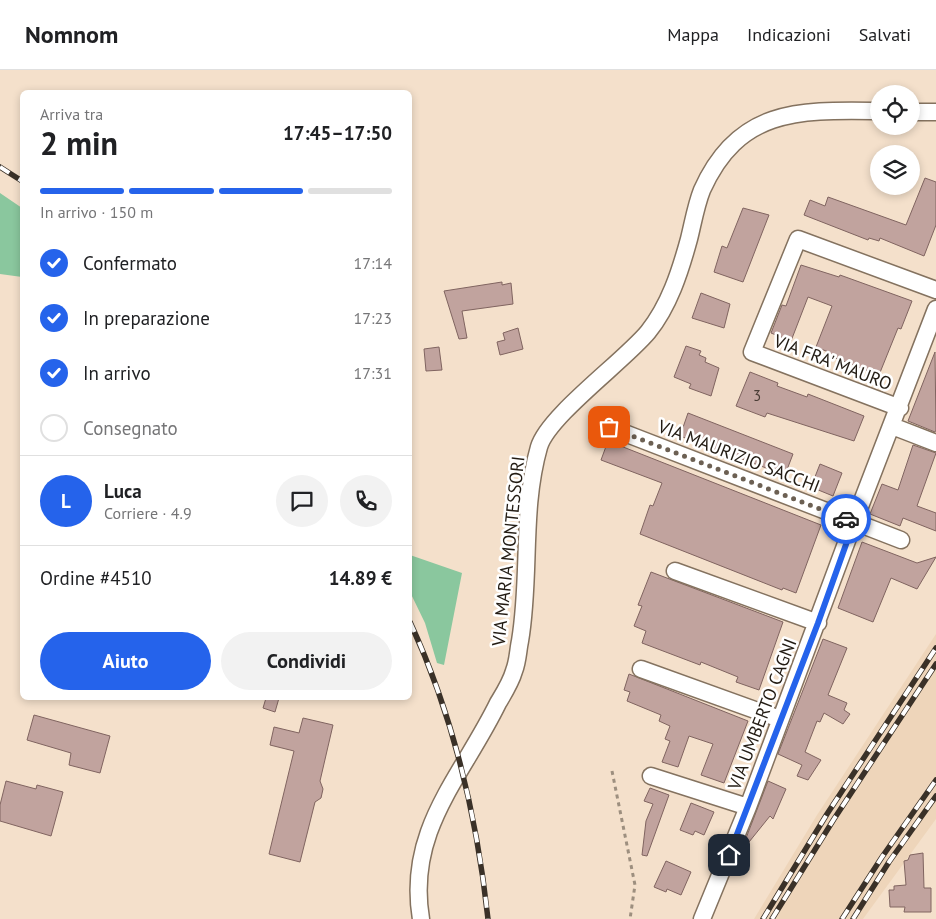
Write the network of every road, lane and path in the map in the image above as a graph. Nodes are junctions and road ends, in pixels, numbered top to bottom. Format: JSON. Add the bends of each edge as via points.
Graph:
{"nodes":[{"id":1,"x":870,"y":111,"type":"edge"},
{"id":2,"x":920,"y":112,"type":"edge"},
{"id":3,"x":936,"y":112,"type":"edge"},
{"id":4,"x":936,"y":290,"type":"edge"},
{"id":5,"x":936,"y":309,"type":"edge"},
{"id":6,"x":931,"y":343,"type":"edge"},
{"id":7,"x":900,"y":408,"type":"junction"},
{"id":8,"x":892,"y":426,"type":"junction"},
{"id":9,"x":609,"y":427,"type":"dead end"},
{"id":10,"x":936,"y":443,"type":"edge"},
{"id":11,"x":854,"y":522,"type":"junction"},
{"id":12,"x":902,"y":540,"type":"dead end"},
{"id":13,"x":675,"y":572,"type":"dead end"},
{"id":14,"x":818,"y":623,"type":"junction"},
{"id":15,"x":641,"y":668,"type":"dead end"},
{"id":16,"x":780,"y":719,"type":"junction"},
{"id":17,"x":612,"y":771,"type":"dead end"},
{"id":18,"x":651,"y":776,"type":"dead end"},
{"id":19,"x":748,"y":807,"type":"junction"},
{"id":20,"x":421,"y":919,"type":"edge"},
{"id":21,"x":630,"y":919,"type":"edge"},
{"id":22,"x":702,"y":919,"type":"edge"}],
"edges":[{"from":1,"to":20,"type":"street","name":"VIA MARIA MONTESSORI","via":[[791,113],[760,123],[737,139],[715,164],[701,192],[680,272],[648,332],[556,421],[540,444],[528,523],[524,616],[515,670],[426,834],[419,868]]},
{"from":2,"to":3,"type":"street"},
{"from":4,"to":7,"type":"street","name":"VIA FRA' MAURO","via":[[798,239],[752,352]]},
{"from":5,"to":6,"type":"street","name":"VIA UMBERTO CAGNI"},
{"from":6,"to":7,"type":"street","name":"VIA UMBERTO CAGNI"},
{"from":7,"to":8,"type":"street","name":"VIA UMBERTO CAGNI"},
{"from":8,"to":10,"type":"street"},
{"from":8,"to":11,"type":"street","name":"VIA UMBERTO CAGNI"},
{"from":9,"to":11,"type":"street","name":"VIA MAURIZIO SACCHI"},
{"from":11,"to":12,"type":"street"},
{"from":11,"to":14,"type":"street","name":"VIA UMBERTO CAGNI"},
{"from":13,"to":14,"type":"street"},
{"from":14,"to":16,"type":"street","name":"VIA UMBERTO CAGNI"},
{"from":15,"to":16,"type":"street"},
{"from":16,"to":19,"type":"street","name":"VIA UMBERTO CAGNI"},
{"from":17,"to":21,"type":"path","via":[[634,885]]},
{"from":18,"to":19,"type":"street"},
{"from":19,"to":22,"type":"street","name":"VIA UMBERTO CAGNI"}]}
